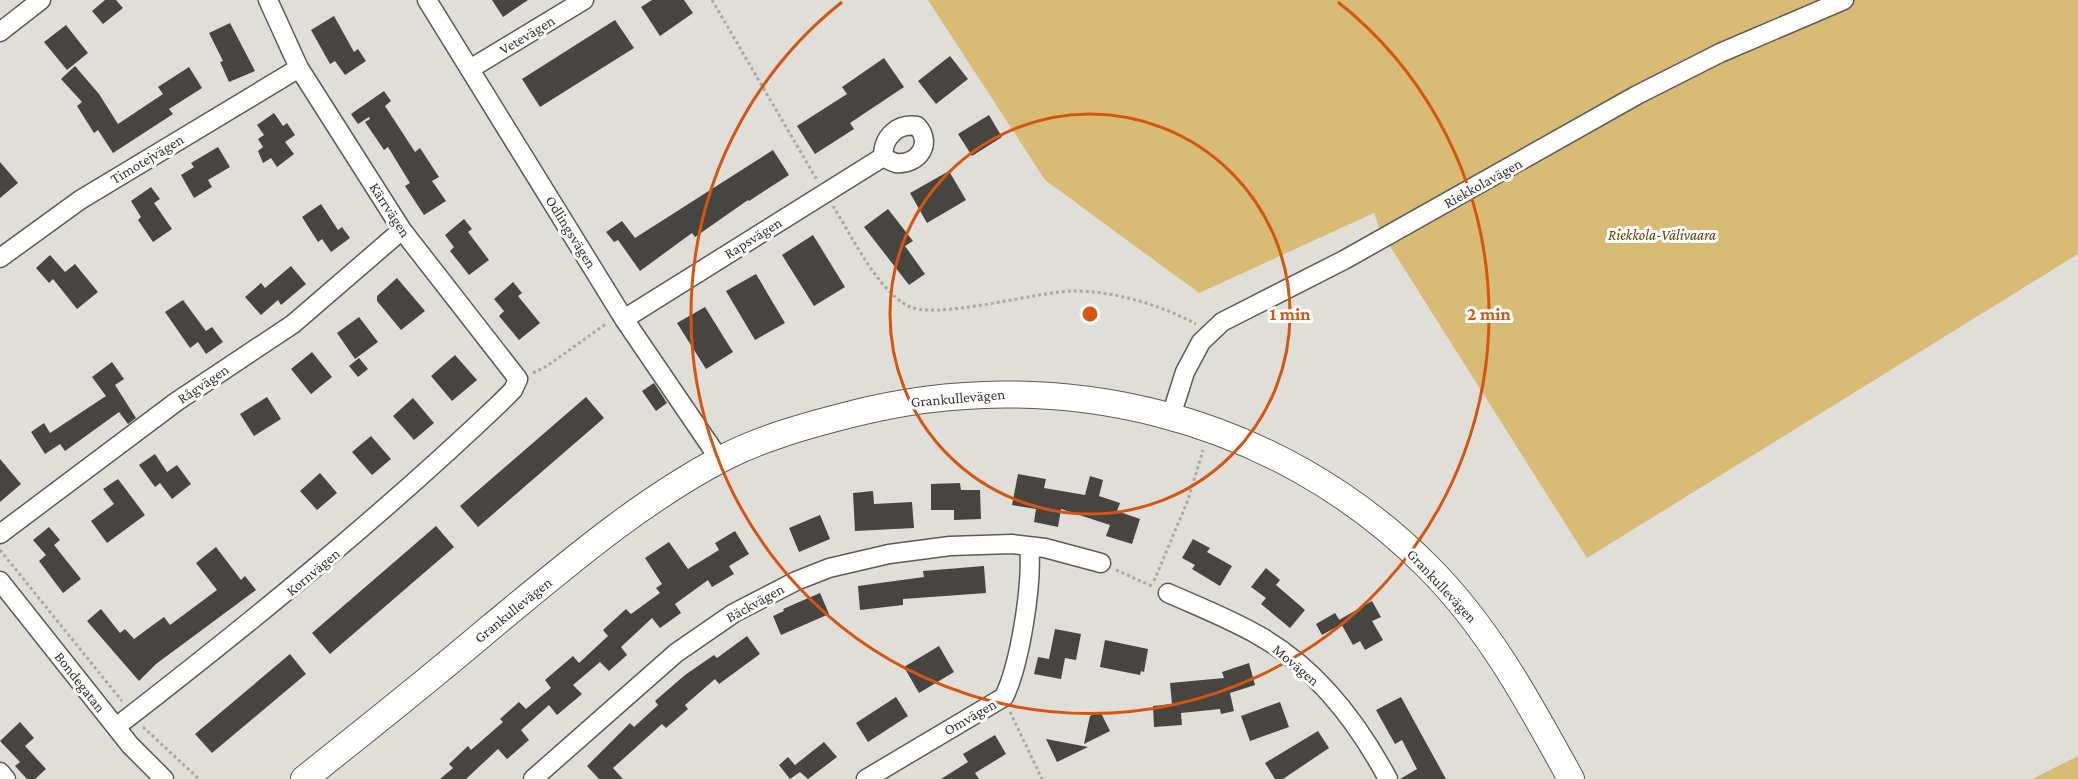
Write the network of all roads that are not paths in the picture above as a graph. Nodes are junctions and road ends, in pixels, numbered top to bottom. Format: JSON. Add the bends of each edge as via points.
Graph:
{"nodes":[{"id":1,"x":41,"y":0,"type":"edge"},
{"id":2,"x":268,"y":0,"type":"edge"},
{"id":3,"x":427,"y":0,"type":"edge"},
{"id":4,"x":584,"y":0,"type":"edge"},
{"id":5,"x":1844,"y":0,"type":"edge"},
{"id":6,"x":0,"y":32,"type":"edge"},
{"id":7,"x":300,"y":68,"type":"junction"},
{"id":8,"x":470,"y":69,"type":"junction"},
{"id":9,"x":883,"y":157,"type":"dead end"},
{"id":10,"x":402,"y":230,"type":"junction"},
{"id":11,"x":0,"y":258,"type":"edge"},
{"id":12,"x":620,"y":313,"type":"junction"},
{"id":13,"x":499,"y":404,"type":"joint"},
{"id":14,"x":1171,"y":416,"type":"junction"},
{"id":15,"x":720,"y":460,"type":"junction"},
{"id":16,"x":0,"y":534,"type":"edge"},
{"id":17,"x":1029,"y":546,"type":"junction"},
{"id":18,"x":1101,"y":563,"type":"road end"},
{"id":19,"x":0,"y":581,"type":"edge"},
{"id":20,"x":1160,"y":590,"type":"road end"},
{"id":21,"x":116,"y":727,"type":"junction"},
{"id":22,"x":0,"y":772,"type":"edge"},
{"id":23,"x":6,"y":779,"type":"edge"},
{"id":24,"x":164,"y":779,"type":"edge"},
{"id":25,"x":304,"y":779,"type":"edge"},
{"id":26,"x":533,"y":779,"type":"edge"},
{"id":27,"x":866,"y":779,"type":"edge"},
{"id":28,"x":1388,"y":779,"type":"edge"},
{"id":29,"x":1571,"y":779,"type":"edge"}],
"edges":[{"from":1,"to":6,"type":"street"},
{"from":2,"to":7,"type":"street","name":"Kärrvägen"},
{"from":3,"to":8,"type":"street","name":"Odlingsvägen"},
{"from":4,"to":8,"type":"street","name":"Vetevägen"},
{"from":5,"to":14,"type":"street","name":"Riekkolavägen","via":[[1720,53],[1637,95],[1354,255],[1222,322],[1201,342],[1185,372]]},
{"from":7,"to":10,"type":"street","name":"Kärrvägen"},
{"from":7,"to":11,"type":"street","name":"Timotejvägen","via":[[80,200]]},
{"from":8,"to":12,"type":"street","name":"Odlingsvägen"},
{"from":9,"to":12,"type":"street","name":"Rapsvägen"},
{"from":10,"to":13,"type":"street","name":"Kärrvägen","via":[[518,379]]},
{"from":10,"to":16,"type":"street","name":"Rågvägen","via":[[293,324],[176,402]]},
{"from":12,"to":15,"type":"street","name":"Odlingsvägen"},
{"from":13,"to":21,"type":"street","name":"Kornvägen","via":[[265,612]]},
{"from":14,"to":15,"type":"street","name":"Grankullevägen","via":[[1091,400],[1008,393],[945,396],[882,406],[793,429]]},
{"from":14,"to":29,"type":"street","name":"Grankullevägen","via":[[1286,462],[1345,499],[1428,566],[1490,640]]},
{"from":15,"to":25,"type":"street","name":"Grankullevägen","via":[[647,505],[589,549]]},
{"from":17,"to":18,"type":"street","name":"Bäckvägen"},
{"from":17,"to":26,"type":"street","name":"Bäckvägen","via":[[950,546],[889,554],[829,568],[796,581],[734,613],[676,653]]},
{"from":17,"to":27,"type":"street","name":"Omvägen","via":[[1031,568],[1012,680],[1004,697]]},
{"from":19,"to":21,"type":"street","name":"Bondegatan"},
{"from":20,"to":28,"type":"street","name":"Movägen","via":[[1256,634],[1294,659],[1341,706]]},
{"from":21,"to":24,"type":"street","name":"Bondegatan"},
{"from":22,"to":23,"type":"street"}]}
